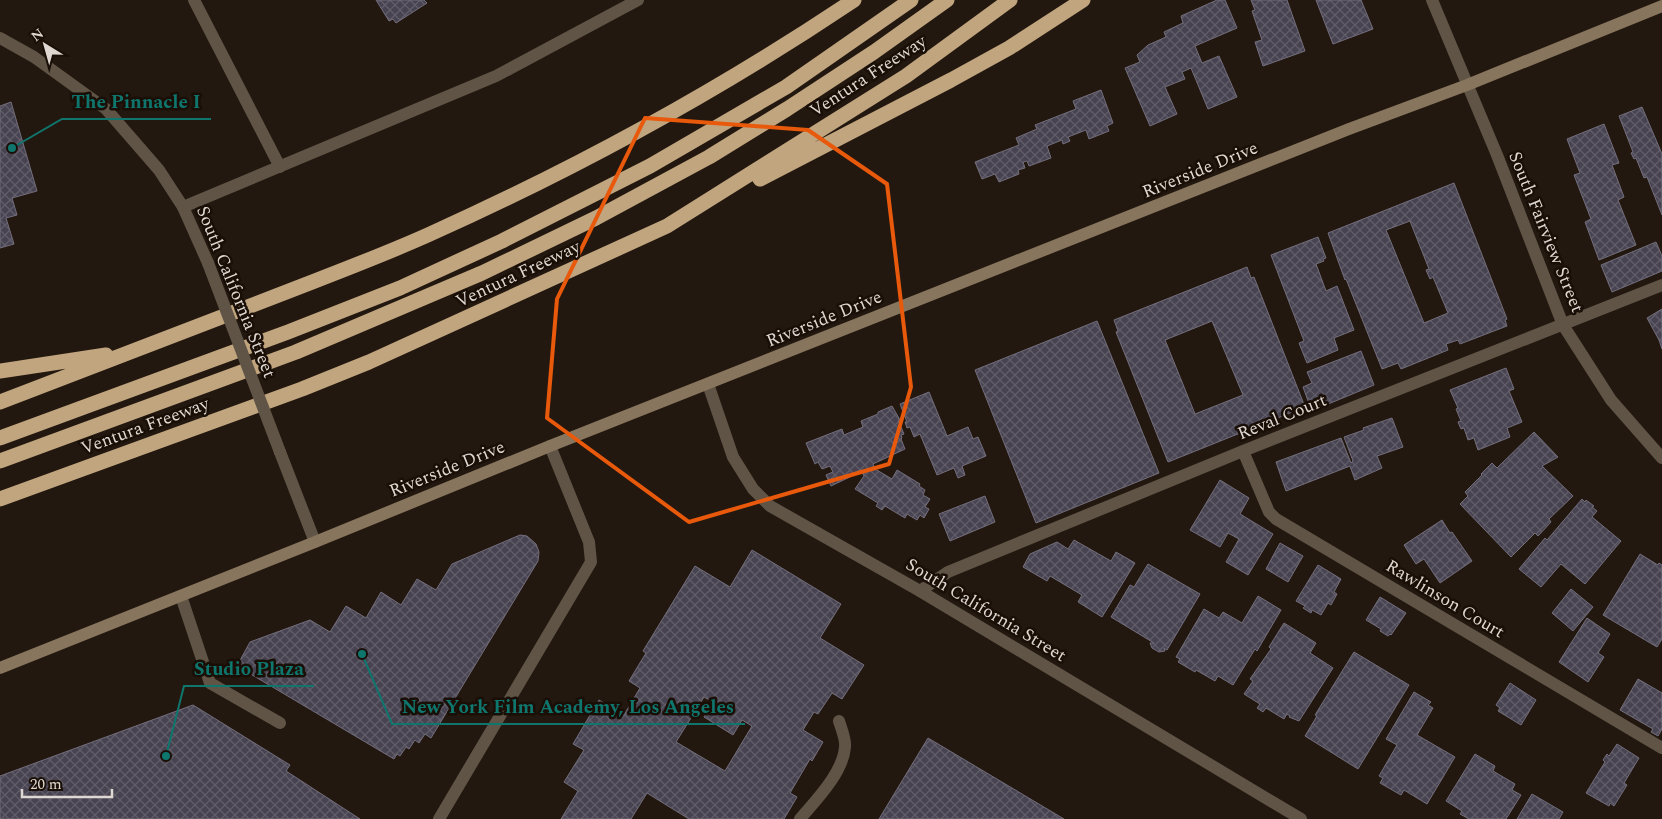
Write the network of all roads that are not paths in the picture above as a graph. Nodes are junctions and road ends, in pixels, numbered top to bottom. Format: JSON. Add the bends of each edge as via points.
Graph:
{"nodes":[{"id":1,"x":194,"y":0,"type":"edge"},
{"id":2,"x":638,"y":0,"type":"edge"},
{"id":3,"x":854,"y":0,"type":"edge"},
{"id":4,"x":911,"y":0,"type":"edge"},
{"id":5,"x":948,"y":0,"type":"edge"},
{"id":6,"x":1010,"y":0,"type":"edge"},
{"id":7,"x":1083,"y":0,"type":"edge"},
{"id":8,"x":1432,"y":0,"type":"edge"},
{"id":9,"x":1662,"y":6,"type":"edge"},
{"id":10,"x":0,"y":38,"type":"edge"},
{"id":11,"x":1467,"y":85,"type":"junction"},
{"id":12,"x":280,"y":167,"type":"junction"},
{"id":13,"x":183,"y":207,"type":"junction"},
{"id":14,"x":667,"y":226,"type":"junction"},
{"id":15,"x":1662,"y":285,"type":"edge"},
{"id":16,"x":1564,"y":325,"type":"junction"},
{"id":17,"x":137,"y":351,"type":"junction"},
{"id":18,"x":0,"y":371,"type":"edge"},
{"id":19,"x":708,"y":384,"type":"junction"},
{"id":20,"x":0,"y":402,"type":"edge"},
{"id":21,"x":0,"y":438,"type":"edge"},
{"id":22,"x":550,"y":446,"type":"junction"},
{"id":23,"x":1243,"y":452,"type":"junction"},
{"id":24,"x":1662,"y":458,"type":"edge"},
{"id":25,"x":0,"y":461,"type":"edge"},
{"id":26,"x":0,"y":499,"type":"edge"},
{"id":27,"x":315,"y":542,"type":"junction"},
{"id":28,"x":920,"y":591,"type":"junction"},
{"id":29,"x":181,"y":596,"type":"junction"},
{"id":30,"x":0,"y":668,"type":"edge"},
{"id":31,"x":839,"y":721,"type":"dead end"},
{"id":32,"x":280,"y":723,"type":"dead end"},
{"id":33,"x":1662,"y":748,"type":"edge"},
{"id":34,"x":439,"y":819,"type":"edge"},
{"id":35,"x":800,"y":819,"type":"edge"},
{"id":36,"x":1301,"y":819,"type":"edge"}],
"edges":[{"from":1,"to":12,"type":"street"},
{"from":2,"to":12,"type":"street","via":[[496,76]]},
{"from":3,"to":17,"type":"highway","via":[[777,52],[664,116],[487,207],[366,261]]},
{"from":4,"to":21,"type":"highway","via":[[786,87],[650,166],[502,241],[400,288],[288,332]]},
{"from":5,"to":25,"type":"highway","via":[[874,52],[709,157],[596,218],[482,272],[296,352]]},
{"from":6,"to":14,"type":"highway","name":"Ventura Freeway","via":[[906,76]]},
{"from":7,"to":14,"type":"highway","via":[[952,80]]},
{"from":8,"to":11,"type":"street","name":"South Fairview Street"},
{"from":9,"to":11,"type":"main road","name":"Riverside Drive"},
{"from":10,"to":13,"type":"street","name":"South California Street","via":[[34,57],[106,109],[159,170]]},
{"from":11,"to":16,"type":"street","name":"South Fairview Street"},
{"from":11,"to":19,"type":"main road","name":"Riverside Drive"},
{"from":12,"to":13,"type":"street"},
{"from":13,"to":27,"type":"street","name":"South California Street","bridge":true,"via":[[208,263]]},
{"from":14,"to":26,"type":"highway","name":"Ventura Freeway","via":[[370,362]]},
{"from":15,"to":16,"type":"street","name":"Reval Court"},
{"from":16,"to":23,"type":"street","name":"Reval Court"},
{"from":16,"to":24,"type":"street","name":"South Fairview Street","via":[[1611,400]]},
{"from":17,"to":18,"type":"highway"},
{"from":17,"to":20,"type":"highway"},
{"from":19,"to":22,"type":"main road","name":"Riverside Drive"},
{"from":19,"to":28,"type":"street","name":"South California Street","via":[[733,457],[753,489],[770,506]]},
{"from":22,"to":27,"type":"main road","name":"Riverside Drive"},
{"from":22,"to":34,"type":"street","via":[[588,542],[591,562]]},
{"from":23,"to":28,"type":"street","name":"Reval Court","via":[[948,572]]},
{"from":23,"to":33,"type":"street","name":"Rawlinson Court","via":[[1269,512],[1276,519]]},
{"from":27,"to":29,"type":"main road","name":"Riverside Drive"},
{"from":28,"to":36,"type":"street","name":"South California Street"},
{"from":29,"to":30,"type":"main road","name":"Riverside Drive"},
{"from":29,"to":32,"type":"street","via":[[210,683]]},
{"from":31,"to":35,"type":"street","via":[[845,747],[837,771]]}]}
